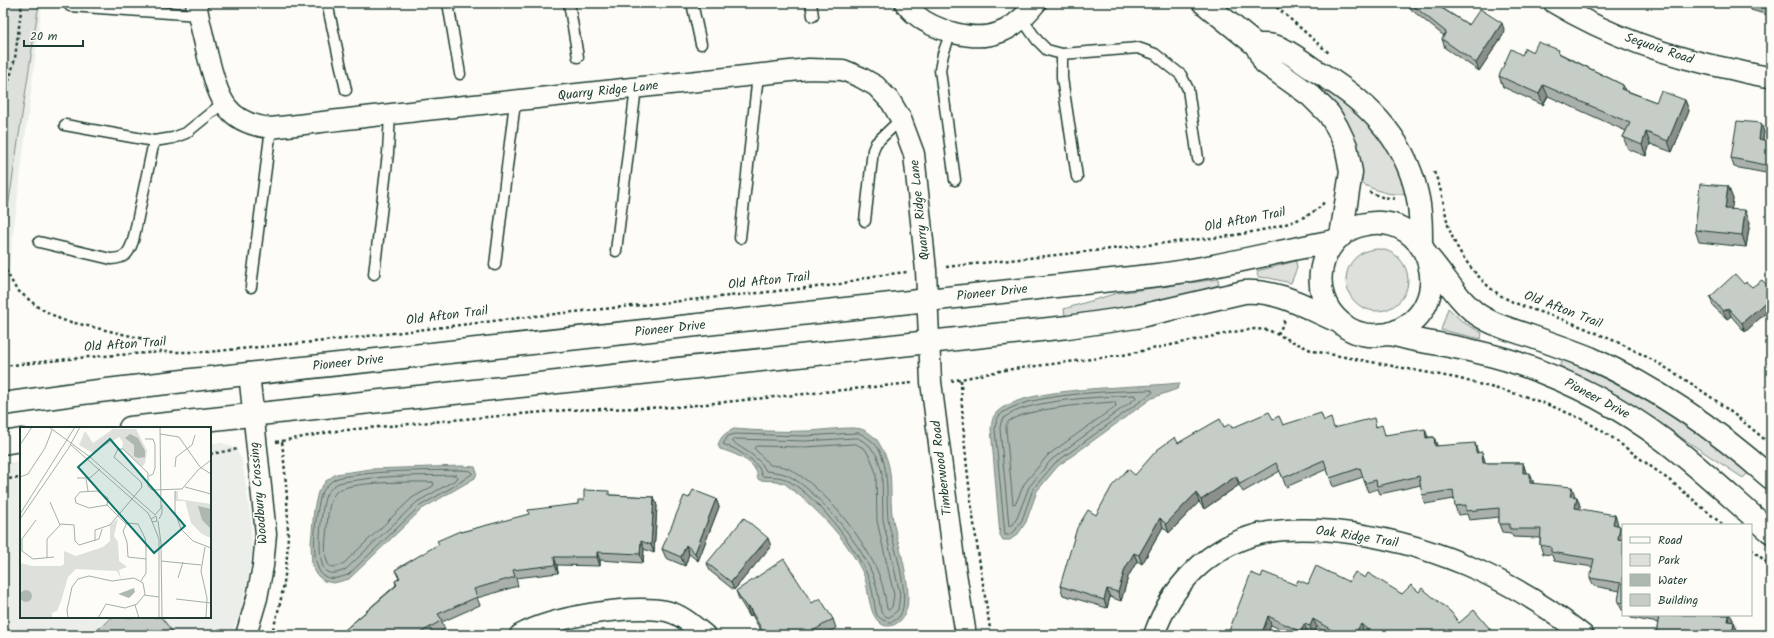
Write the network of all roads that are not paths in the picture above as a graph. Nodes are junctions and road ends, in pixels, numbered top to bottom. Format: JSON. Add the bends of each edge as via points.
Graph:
{"nodes":[{"id":1,"x":326,"y":3,"type":"edge"},
{"id":2,"x":448,"y":3,"type":"edge"},
{"id":3,"x":569,"y":3,"type":"edge"},
{"id":4,"x":692,"y":3,"type":"edge"},
{"id":5,"x":811,"y":3,"type":"edge"},
{"id":6,"x":905,"y":3,"type":"edge"},
{"id":7,"x":1036,"y":3,"type":"edge"},
{"id":8,"x":1204,"y":3,"type":"edge"},
{"id":9,"x":1554,"y":3,"type":"edge"},
{"id":10,"x":70,"y":6,"type":"dead end"},
{"id":11,"x":197,"y":9,"type":"edge"},
{"id":12,"x":813,"y":16,"type":"dead end"},
{"id":13,"x":1022,"y":19,"type":"junction"},
{"id":14,"x":951,"y":32,"type":"junction"},
{"id":15,"x":701,"y":44,"type":"dead end"},
{"id":16,"x":1256,"y":45,"type":"junction"},
{"id":17,"x":1062,"y":54,"type":"junction"},
{"id":18,"x":578,"y":57,"type":"dead end"},
{"id":19,"x":460,"y":74,"type":"dead end"},
{"id":20,"x":758,"y":75,"type":"junction"},
{"id":21,"x":1771,"y":77,"type":"edge"},
{"id":22,"x":636,"y":88,"type":"junction"},
{"id":23,"x":346,"y":90,"type":"dead end"},
{"id":24,"x":515,"y":102,"type":"junction"},
{"id":25,"x":223,"y":103,"type":"junction"},
{"id":26,"x":390,"y":114,"type":"junction"},
{"id":27,"x":901,"y":119,"type":"junction"},
{"id":28,"x":65,"y":125,"type":"dead end"},
{"id":29,"x":271,"y":128,"type":"junction"},
{"id":30,"x":154,"y":141,"type":"junction"},
{"id":31,"x":1198,"y":159,"type":"dead end"},
{"id":32,"x":1077,"y":176,"type":"dead end"},
{"id":33,"x":955,"y":180,"type":"dead end"},
{"id":34,"x":865,"y":221,"type":"dead end"},
{"id":35,"x":740,"y":238,"type":"dead end"},
{"id":36,"x":1338,"y":238,"type":"junction"},
{"id":37,"x":39,"y":242,"type":"dead end"},
{"id":38,"x":616,"y":251,"type":"dead end"},
{"id":39,"x":1424,"y":251,"type":"junction"},
{"id":40,"x":495,"y":265,"type":"dead end"},
{"id":41,"x":374,"y":274,"type":"dead end"},
{"id":42,"x":251,"y":287,"type":"dead end"},
{"id":43,"x":928,"y":300,"type":"junction"},
{"id":44,"x":1338,"y":321,"type":"junction"},
{"id":45,"x":1388,"y":334,"type":"junction"},
{"id":46,"x":929,"y":342,"type":"junction"},
{"id":47,"x":249,"y":373,"type":"junction"},
{"id":48,"x":3,"y":404,"type":"edge"},
{"id":49,"x":252,"y":414,"type":"junction"},
{"id":50,"x":139,"y":427,"type":"edge"},
{"id":51,"x":20,"y":440,"type":"edge"},
{"id":52,"x":3,"y":443,"type":"edge"},
{"id":53,"x":1771,"y":478,"type":"edge"},
{"id":54,"x":1771,"y":532,"type":"edge"},
{"id":55,"x":246,"y":635,"type":"edge"},
{"id":56,"x":520,"y":635,"type":"edge"},
{"id":57,"x":705,"y":635,"type":"edge"},
{"id":58,"x":966,"y":635,"type":"edge"},
{"id":59,"x":1154,"y":635,"type":"edge"},
{"id":60,"x":1583,"y":635,"type":"edge"}],
"edges":[{"from":1,"to":23,"type":"lane"},
{"from":2,"to":19,"type":"lane"},
{"from":3,"to":18,"type":"lane"},
{"from":4,"to":15,"type":"lane"},
{"from":5,"to":12,"type":"lane"},
{"from":6,"to":14,"type":"street","via":[[915,14],[932,25]]},
{"from":7,"to":13,"type":"street"},
{"from":8,"to":16,"type":"street"},
{"from":9,"to":21,"type":"street","name":"Sequoia Road","via":[[1630,40],[1699,63]]},
{"from":10,"to":11,"type":"lane"},
{"from":11,"to":25,"type":"street","name":"Quarry Ridge Lane","via":[[214,78]]},
{"from":13,"to":14,"type":"street","via":[[999,33],[984,36]]},
{"from":13,"to":17,"type":"lane","via":[[1047,50]]},
{"from":14,"to":33,"type":"lane","via":[[940,70]]},
{"from":16,"to":36,"type":"street","via":[[1265,63],[1310,95],[1334,122],[1344,140],[1351,172]]},
{"from":16,"to":39,"type":"street","via":[[1277,46],[1341,86],[1362,102],[1380,121],[1397,146],[1418,194]]},
{"from":17,"to":31,"type":"lane","via":[[1138,48],[1155,54],[1181,75],[1188,89]]},
{"from":17,"to":32,"type":"lane","via":[[1062,78]]},
{"from":20,"to":22,"type":"street","name":"Quarry Ridge Lane"},
{"from":20,"to":27,"type":"street","name":"Quarry Ridge Lane","via":[[809,69],[843,70],[876,86],[891,102]]},
{"from":20,"to":35,"type":"lane"},
{"from":22,"to":24,"type":"street","name":"Quarry Ridge Lane"},
{"from":22,"to":38,"type":"lane"},
{"from":24,"to":26,"type":"street","name":"Quarry Ridge Lane"},
{"from":24,"to":40,"type":"lane"},
{"from":25,"to":29,"type":"street","name":"Quarry Ridge Lane","via":[[244,121],[255,126]]},
{"from":25,"to":30,"type":"lane","via":[[186,132],[173,138]]},
{"from":26,"to":29,"type":"street","name":"Quarry Ridge Lane"},
{"from":26,"to":41,"type":"lane"},
{"from":27,"to":34,"type":"lane","via":[[876,143],[873,150]]},
{"from":27,"to":43,"type":"street","name":"Quarry Ridge Lane","via":[[914,154]]},
{"from":28,"to":30,"type":"lane"},
{"from":29,"to":42,"type":"lane"},
{"from":30,"to":37,"type":"lane","via":[[129,252],[121,259],[110,259]]},
{"from":36,"to":39,"type":"street","via":[[1356,226],[1380,223],[1413,236]]},
{"from":36,"to":43,"type":"street","name":"Pioneer Drive","via":[[1178,273]]},
{"from":36,"to":44,"type":"street","via":[[1323,260],[1320,282],[1325,304]]},
{"from":39,"to":45,"type":"street","via":[[1432,271],[1432,286],[1424,308],[1409,325]]},
{"from":39,"to":53,"type":"street","via":[[1459,296],[1478,314],[1497,324],[1579,353],[1668,399],[1706,424]]},
{"from":43,"to":46,"type":"street","name":"Timberwood Road"},
{"from":43,"to":47,"type":"street","name":"Pioneer Drive"},
{"from":44,"to":45,"type":"street","via":[[1353,331],[1364,334]]},
{"from":44,"to":46,"type":"street","via":[[1286,297],[1264,292],[1248,292],[1119,320]]},
{"from":45,"to":54,"type":"street","name":"Pioneer Drive","via":[[1488,354],[1532,368],[1578,388],[1614,407],[1660,438]]},
{"from":46,"to":49,"type":"street"},
{"from":46,"to":58,"type":"street","name":"Timberwood Road","via":[[930,382]]},
{"from":47,"to":48,"type":"street","name":"Pioneer Drive"},
{"from":47,"to":49,"type":"street","name":"Woodbury Crossing"},
{"from":49,"to":50,"type":"street"},
{"from":49,"to":55,"type":"street","name":"Woodbury Crossing","via":[[266,534],[257,598]]},
{"from":51,"to":52,"type":"street"},
{"from":56,"to":57,"type":"street","via":[[575,616],[641,608],[668,611],[690,622]]},
{"from":59,"to":60,"type":"street","name":"Oak Ridge Trail","via":[[1163,613],[1179,587],[1194,570],[1211,557],[1250,536],[1305,529],[1378,538],[1452,559],[1525,595]]}]}
